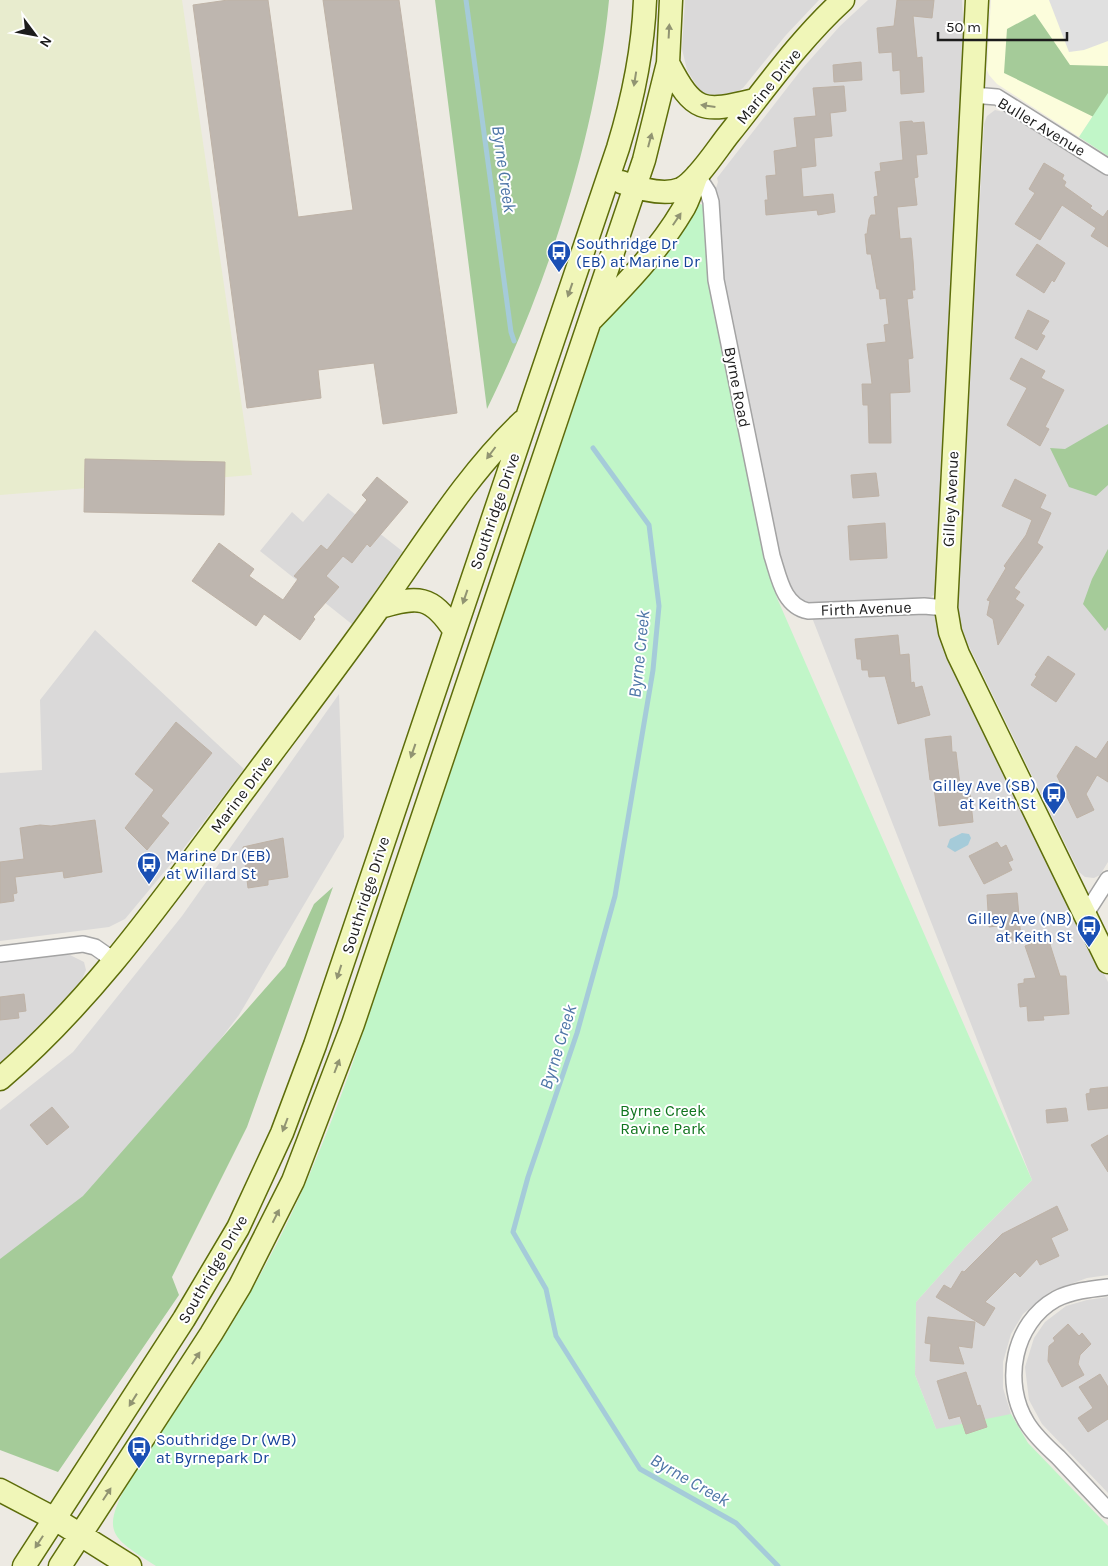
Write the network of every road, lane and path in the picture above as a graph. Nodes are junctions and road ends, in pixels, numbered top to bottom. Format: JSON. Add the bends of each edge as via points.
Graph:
{"nodes":[{"id":1,"x":645,"y":0,"type":"edge"},
{"id":2,"x":671,"y":0,"type":"edge"},
{"id":3,"x":843,"y":0,"type":"edge"},
{"id":4,"x":977,"y":0,"type":"edge"},
{"id":5,"x":668,"y":63,"type":"junction"},
{"id":6,"x":972,"y":96,"type":"junction"},
{"id":7,"x":756,"y":100,"type":"junction"},
{"id":8,"x":1108,"y":167,"type":"edge"},
{"id":9,"x":697,"y":174,"type":"junction"},
{"id":10,"x":608,"y":177,"type":"junction"},
{"id":11,"x":634,"y":187,"type":"junction"},
{"id":12,"x":589,"y":322,"type":"junction"},
{"id":13,"x":526,"y":418,"type":"junction"},
{"id":14,"x":789,"y":599,"type":"joint"},
{"id":15,"x":380,"y":607,"type":"junction"},
{"id":16,"x":946,"y":608,"type":"junction"},
{"id":17,"x":454,"y":630,"type":"junction"},
{"id":18,"x":1108,"y":879,"type":"edge"},
{"id":19,"x":1085,"y":915,"type":"junction"},
{"id":20,"x":0,"y":954,"type":"edge"},
{"id":21,"x":115,"y":961,"type":"junction"},
{"id":22,"x":1108,"y":962,"type":"edge"},
{"id":23,"x":0,"y":1079,"type":"edge"},
{"id":24,"x":1108,"y":1287,"type":"edge"},
{"id":25,"x":0,"y":1490,"type":"edge"},
{"id":26,"x":1108,"y":1510,"type":"edge"},
{"id":27,"x":55,"y":1519,"type":"junction"},
{"id":28,"x":80,"y":1534,"type":"junction"},
{"id":29,"x":24,"y":1566,"type":"edge"},
{"id":30,"x":60,"y":1566,"type":"edge"},
{"id":31,"x":130,"y":1566,"type":"edge"}],
"edges":[{"from":1,"to":10,"type":"main road","one_way":true,"via":[[644,31],[631,106]]},
{"from":5,"to":2,"type":"main road","one_way":true},
{"from":3,"to":7,"type":"main road","name":"Marine Drive","via":[[828,13]]},
{"from":4,"to":6,"type":"main road","name":"Gilley Avenue"},
{"from":7,"to":5,"type":"main road","one_way":true,"via":[[724,108],[700,105],[682,91]]},
{"from":11,"to":5,"type":"main road","one_way":true,"via":[[649,143]]},
{"from":6,"to":8,"type":"street","name":"Buller Avenue","via":[[997,97]]},
{"from":6,"to":16,"type":"main road","name":"Gilley Avenue"},
{"from":7,"to":9,"type":"main road","name":"Marine Drive"},
{"from":9,"to":11,"type":"main road","name":"Marine Drive","via":[[681,189],[661,191]]},
{"from":12,"to":9,"type":"main road","name":"Marine Drive","one_way":true,"via":[[673,226],[684,209]]},
{"from":9,"to":14,"type":"street","name":"Byrne Road","via":[[711,202],[716,280],[772,556],[783,592]]},
{"from":10,"to":11,"type":"main road","name":"Marine Drive"},
{"from":10,"to":13,"type":"main road","name":"Southridge Drive","one_way":true},
{"from":11,"to":12,"type":"main road","name":"Southridge Drive"},
{"from":28,"to":12,"type":"main road","name":"Southridge Drive","one_way":true,"via":[[240,1286],[293,1181],[356,1015]]},
{"from":13,"to":15,"type":"main road","name":"Marine Drive","one_way":true,"via":[[497,445]]},
{"from":13,"to":17,"type":"main road","name":"Southridge Drive","one_way":true},
{"from":14,"to":16,"type":"street","name":"Firth Avenue","via":[[808,610]]},
{"from":15,"to":17,"type":"main road","via":[[407,599],[423,600],[436,606]]},
{"from":15,"to":21,"type":"main road","name":"Marine Drive"},
{"from":16,"to":19,"type":"main road","name":"Gilley Avenue","via":[[958,654]]},
{"from":17,"to":27,"type":"main road","name":"Southridge Drive","one_way":true,"via":[[315,1045],[282,1133],[238,1228],[184,1320]]},
{"from":18,"to":19,"type":"street"},
{"from":19,"to":22,"type":"main road","name":"Gilley Avenue"},
{"from":20,"to":21,"type":"street","via":[[83,944],[95,947]]},
{"from":21,"to":23,"type":"main road","name":"Marine Drive","via":[[60,1023]]},
{"from":24,"to":26,"type":"street","via":[[1069,1294],[1046,1306],[1027,1328],[1020,1342],[1014,1370],[1017,1399],[1027,1423]]},
{"from":25,"to":27,"type":"main road"},
{"from":27,"to":28,"type":"main road"},
{"from":27,"to":29,"type":"main road","name":"Southridge Drive","one_way":true},
{"from":28,"to":30,"type":"main road","name":"Southridge Drive"},
{"from":28,"to":31,"type":"main road"}]}
